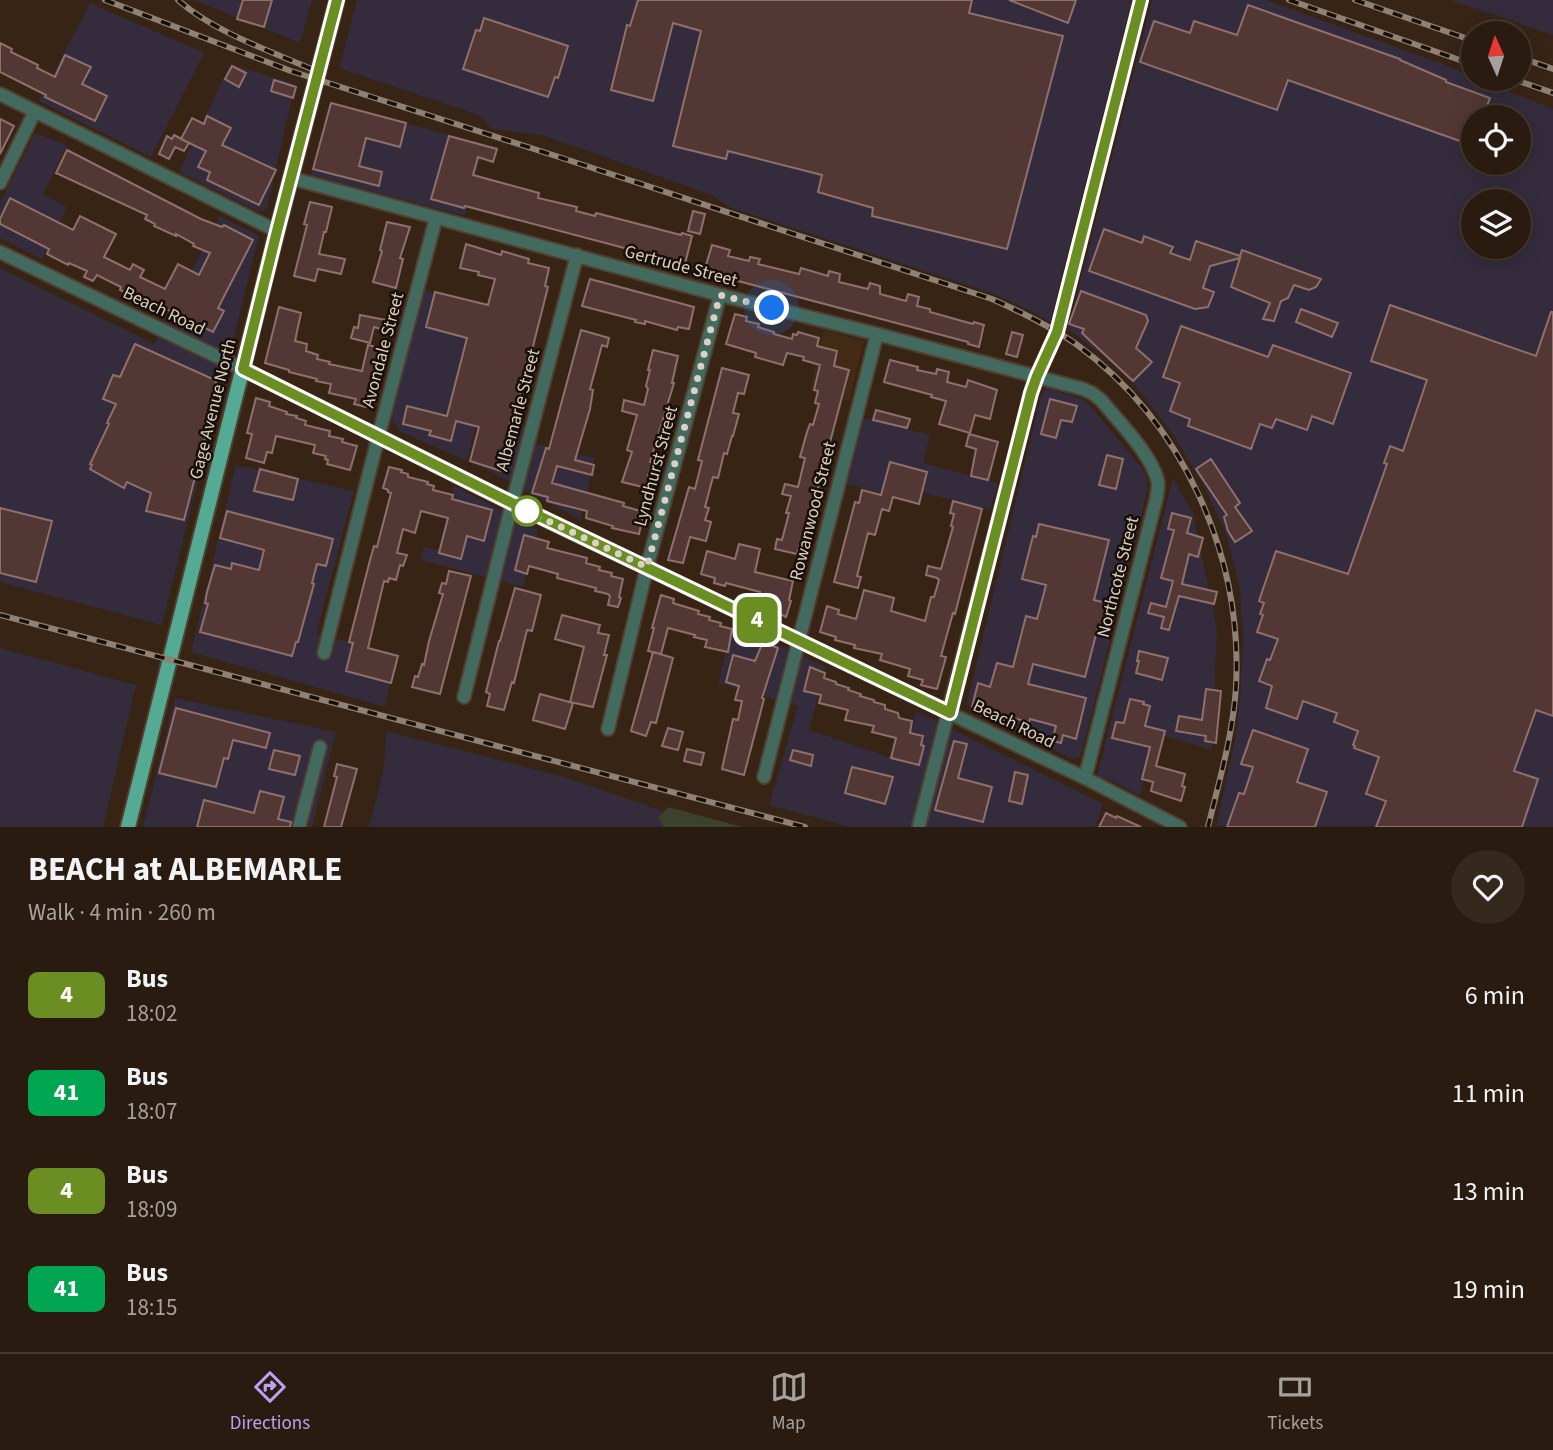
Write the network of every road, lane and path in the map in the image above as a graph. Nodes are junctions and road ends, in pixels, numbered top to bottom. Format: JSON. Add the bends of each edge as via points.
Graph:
{"nodes":[{"id":1,"x":337,"y":0,"type":"edge"},
{"id":2,"x":1141,"y":0,"type":"edge"},
{"id":3,"x":0,"y":94,"type":"edge"},
{"id":4,"x":35,"y":111,"type":"junction"},
{"id":5,"x":291,"y":178,"type":"junction"},
{"id":6,"x":0,"y":183,"type":"edge"},
{"id":7,"x":436,"y":218,"type":"junction"},
{"id":8,"x":277,"y":231,"type":"junction"},
{"id":9,"x":0,"y":252,"type":"edge"},
{"id":10,"x":577,"y":255,"type":"junction"},
{"id":11,"x":720,"y":295,"type":"junction"},
{"id":12,"x":877,"y":334,"type":"junction"},
{"id":13,"x":243,"y":369,"type":"junction"},
{"id":14,"x":1037,"y":376,"type":"junction"},
{"id":15,"x":1101,"y":400,"type":"joint"},
{"id":16,"x":378,"y":438,"type":"junction"},
{"id":17,"x":512,"y":503,"type":"junction"},
{"id":18,"x":647,"y":567,"type":"junction"},
{"id":19,"x":798,"y":639,"type":"junction"},
{"id":20,"x":324,"y":653,"type":"dead end"},
{"id":21,"x":464,"y":697,"type":"dead end"},
{"id":22,"x":950,"y":713,"type":"junction"},
{"id":23,"x":608,"y":729,"type":"dead end"},
{"id":24,"x":320,"y":747,"type":"dead end"},
{"id":25,"x":764,"y":777,"type":"dead end"},
{"id":26,"x":1085,"y":778,"type":"junction"},
{"id":27,"x":919,"y":825,"type":"dead end"},
{"id":28,"x":128,"y":827,"type":"edge"},
{"id":29,"x":299,"y":827,"type":"edge"},
{"id":30,"x":1180,"y":827,"type":"edge"}],
"edges":[{"from":1,"to":5,"type":"main road","name":"Gage Avenue North"},
{"from":2,"to":14,"type":"street","via":[[1057,332]]},
{"from":3,"to":4,"type":"street"},
{"from":4,"to":6,"type":"street"},
{"from":4,"to":8,"type":"street"},
{"from":5,"to":7,"type":"street","name":"Gertrude Street"},
{"from":5,"to":8,"type":"main road","name":"Gage Avenue North"},
{"from":7,"to":10,"type":"street","name":"Gertrude Street"},
{"from":7,"to":16,"type":"street","name":"Avondale Street"},
{"from":8,"to":13,"type":"main road","name":"Gage Avenue North"},
{"from":9,"to":13,"type":"street","name":"Beach Road"},
{"from":10,"to":11,"type":"street","name":"Gertrude Street"},
{"from":10,"to":17,"type":"street","name":"Albemarle Street"},
{"from":11,"to":12,"type":"street","name":"Gertrude Street"},
{"from":11,"to":18,"type":"street","name":"Lyndhurst Street"},
{"from":12,"to":14,"type":"street","name":"Gertrude Street"},
{"from":12,"to":19,"type":"street","name":"Rowanwood Street"},
{"from":13,"to":16,"type":"street","name":"Beach Road"},
{"from":13,"to":28,"type":"main road","name":"Gage Avenue North"},
{"from":14,"to":15,"type":"street","name":"Gertrude Street","via":[[1083,389]]},
{"from":14,"to":22,"type":"street"},
{"from":15,"to":26,"type":"street","name":"Northcote Street","via":[[1147,457],[1158,485]]},
{"from":16,"to":17,"type":"street","name":"Beach Road"},
{"from":16,"to":20,"type":"street","name":"Avondale Street"},
{"from":17,"to":18,"type":"street","name":"Beach Road"},
{"from":17,"to":21,"type":"street","name":"Albemarle Street"},
{"from":18,"to":19,"type":"street","name":"Beach Road"},
{"from":18,"to":23,"type":"street","name":"Lyndhurst Street"},
{"from":19,"to":22,"type":"street","name":"Beach Road"},
{"from":19,"to":25,"type":"street","name":"Rowanwood Street"},
{"from":22,"to":26,"type":"street","name":"Beach Road"},
{"from":22,"to":27,"type":"street"},
{"from":24,"to":29,"type":"street"},
{"from":26,"to":30,"type":"street","name":"Beach Road"}]}
